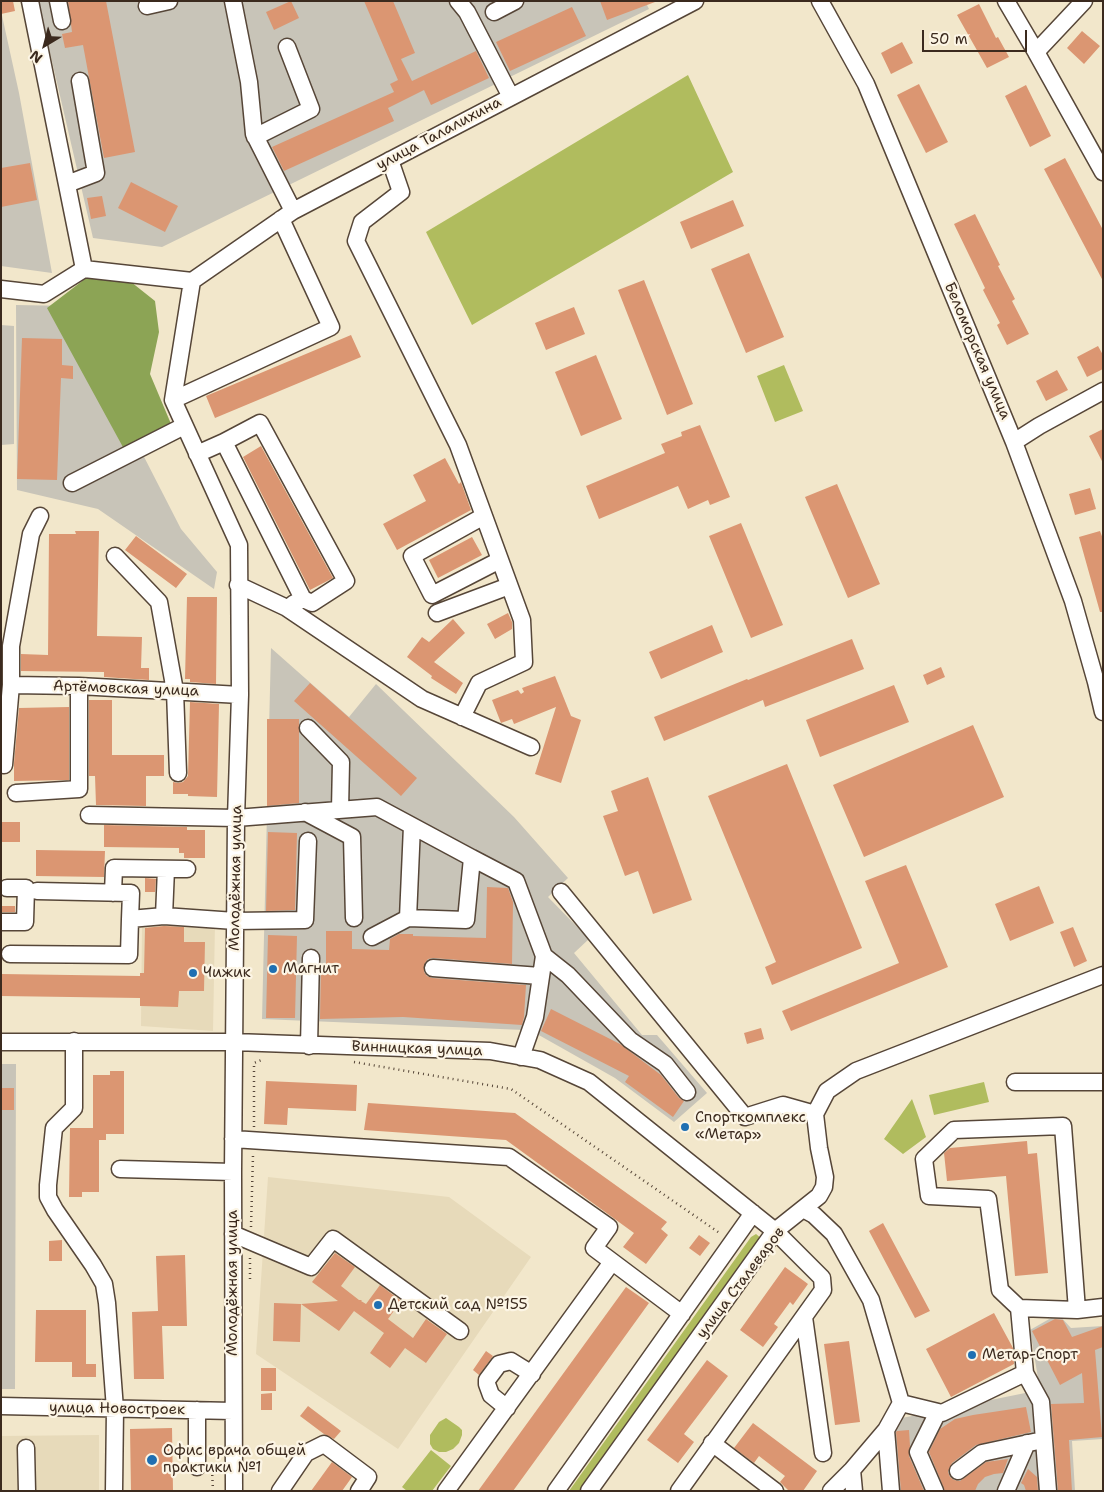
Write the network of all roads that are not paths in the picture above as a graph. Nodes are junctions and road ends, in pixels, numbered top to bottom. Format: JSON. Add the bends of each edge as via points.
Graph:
{"nodes":[{"id":1,"x":30,"y":1,"type":"edge"},
{"id":2,"x":58,"y":1,"type":"edge"},
{"id":3,"x":169,"y":1,"type":"edge"},
{"id":4,"x":233,"y":1,"type":"edge"},
{"id":5,"x":458,"y":1,"type":"edge"},
{"id":6,"x":515,"y":1,"type":"edge"},
{"id":7,"x":695,"y":1,"type":"edge"},
{"id":8,"x":820,"y":1,"type":"edge"},
{"id":9,"x":1006,"y":1,"type":"edge"},
{"id":10,"x":1084,"y":1,"type":"edge"},
{"id":11,"x":147,"y":6,"type":"dead end"},
{"id":12,"x":494,"y":12,"type":"dead end"},
{"id":13,"x":62,"y":21,"type":"dead end"},
{"id":14,"x":287,"y":46,"type":"dead end"},
{"id":15,"x":1036,"y":52,"type":"junction"},
{"id":16,"x":80,"y":81,"type":"dead end"},
{"id":17,"x":512,"y":97,"type":"junction"},
{"id":18,"x":256,"y":137,"type":"junction"},
{"id":19,"x":390,"y":160,"type":"junction"},
{"id":20,"x":1103,"y":172,"type":"edge"},
{"id":21,"x":67,"y":184,"type":"junction"},
{"id":22,"x":287,"y":215,"type":"junction"},
{"id":23,"x":84,"y":268,"type":"junction"},
{"id":24,"x":192,"y":281,"type":"junction"},
{"id":25,"x":1,"y":289,"type":"edge"},
{"id":26,"x":1103,"y":390,"type":"edge"},
{"id":27,"x":173,"y":400,"type":"junction"},
{"id":28,"x":184,"y":426,"type":"junction"},
{"id":29,"x":224,"y":442,"type":"junction"},
{"id":30,"x":1014,"y":442,"type":"junction"},
{"id":31,"x":197,"y":454,"type":"junction"},
{"id":32,"x":72,"y":483,"type":"dead end"},
{"id":33,"x":40,"y":516,"type":"dead end"},
{"id":34,"x":484,"y":516,"type":"junction"},
{"id":35,"x":115,"y":556,"type":"dead end"},
{"id":36,"x":500,"y":560,"type":"junction"},
{"id":37,"x":238,"y":585,"type":"junction"},
{"id":38,"x":509,"y":586,"type":"junction"},
{"id":39,"x":303,"y":598,"type":"junction"},
{"id":40,"x":287,"y":608,"type":"junction"},
{"id":41,"x":437,"y":613,"type":"dead end"},
{"id":42,"x":11,"y":685,"type":"junction"},
{"id":43,"x":79,"y":686,"type":"junction"},
{"id":44,"x":175,"y":691,"type":"junction"},
{"id":45,"x":240,"y":695,"type":"junction"},
{"id":46,"x":1103,"y":712,"type":"edge"},
{"id":47,"x":462,"y":716,"type":"junction"},
{"id":48,"x":308,"y":728,"type":"dead end"},
{"id":49,"x":531,"y":747,"type":"dead end"},
{"id":50,"x":4,"y":764,"type":"dead end"},
{"id":51,"x":178,"y":773,"type":"dead end"},
{"id":52,"x":16,"y":793,"type":"dead end"},
{"id":53,"x":340,"y":810,"type":"junction"},
{"id":54,"x":305,"y":812,"type":"junction"},
{"id":55,"x":89,"y":815,"type":"dead end"},
{"id":56,"x":236,"y":818,"type":"junction"},
{"id":57,"x":412,"y":826,"type":"junction"},
{"id":58,"x":308,"y":841,"type":"dead end"},
{"id":59,"x":472,"y":858,"type":"junction"},
{"id":60,"x":166,"y":869,"type":"junction"},
{"id":61,"x":187,"y":869,"type":"dead end"},
{"id":62,"x":7,"y":888,"type":"dead end"},
{"id":63,"x":37,"y":891,"type":"dead end"},
{"id":64,"x":561,"y":892,"type":"dead end"},
{"id":65,"x":113,"y":893,"type":"junction"},
{"id":66,"x":164,"y":916,"type":"junction"},
{"id":67,"x":354,"y":918,"type":"dead end"},
{"id":68,"x":408,"y":918,"type":"junction"},
{"id":69,"x":130,"y":919,"type":"junction"},
{"id":70,"x":235,"y":921,"type":"junction"},
{"id":71,"x":1,"y":922,"type":"edge"},
{"id":72,"x":372,"y":937,"type":"dead end"},
{"id":73,"x":10,"y":954,"type":"dead end"},
{"id":74,"x":544,"y":956,"type":"junction"},
{"id":75,"x":311,"y":958,"type":"dead end"},
{"id":76,"x":433,"y":968,"type":"dead end"},
{"id":77,"x":1103,"y":974,"type":"edge"},
{"id":78,"x":540,"y":976,"type":"junction"},
{"id":79,"x":74,"y":1041,"type":"junction"},
{"id":80,"x":1,"y":1042,"type":"edge"},
{"id":81,"x":234,"y":1042,"type":"junction"},
{"id":82,"x":308,"y":1046,"type":"junction"},
{"id":83,"x":521,"y":1057,"type":"junction"},
{"id":84,"x":1015,"y":1082,"type":"dead end"},
{"id":85,"x":1103,"y":1082,"type":"edge"},
{"id":86,"x":687,"y":1092,"type":"dead end"},
{"id":87,"x":816,"y":1114,"type":"junction"},
{"id":88,"x":233,"y":1139,"type":"junction"},
{"id":89,"x":120,"y":1169,"type":"dead end"},
{"id":90,"x":233,"y":1172,"type":"junction"},
{"id":91,"x":802,"y":1209,"type":"junction"},
{"id":92,"x":754,"y":1213,"type":"junction"},
{"id":93,"x":775,"y":1231,"type":"junction"},
{"id":94,"x":233,"y":1234,"type":"junction"},
{"id":95,"x":612,"y":1262,"type":"junction"},
{"id":96,"x":1103,"y":1307,"type":"edge"},
{"id":97,"x":1020,"y":1308,"type":"junction"},
{"id":98,"x":1077,"y":1310,"type":"junction"},
{"id":99,"x":682,"y":1314,"type":"junction"},
{"id":100,"x":804,"y":1317,"type":"junction"},
{"id":101,"x":460,"y":1331,"type":"dead end"},
{"id":102,"x":1025,"y":1373,"type":"junction"},
{"id":103,"x":532,"y":1374,"type":"junction"},
{"id":104,"x":901,"y":1403,"type":"junction"},
{"id":105,"x":1,"y":1406,"type":"edge"},
{"id":106,"x":507,"y":1408,"type":"junction"},
{"id":107,"x":115,"y":1409,"type":"junction"},
{"id":108,"x":197,"y":1410,"type":"junction"},
{"id":109,"x":233,"y":1411,"type":"junction"},
{"id":110,"x":938,"y":1412,"type":"junction"},
{"id":111,"x":886,"y":1430,"type":"junction"},
{"id":112,"x":1044,"y":1440,"type":"junction"},
{"id":113,"x":712,"y":1443,"type":"junction"},
{"id":114,"x":1027,"y":1443,"type":"junction"},
{"id":115,"x":26,"y":1448,"type":"dead end"},
{"id":116,"x":823,"y":1453,"type":"dead end"},
{"id":117,"x":197,"y":1467,"type":"dead end"},
{"id":118,"x":852,"y":1470,"type":"junction"},
{"id":119,"x":958,"y":1472,"type":"dead end"},
{"id":120,"x":27,"y":1491,"type":"edge"},
{"id":121,"x":114,"y":1491,"type":"edge"},
{"id":122,"x":234,"y":1491,"type":"edge"},
{"id":123,"x":280,"y":1491,"type":"edge"},
{"id":124,"x":359,"y":1491,"type":"edge"},
{"id":125,"x":446,"y":1491,"type":"edge"},
{"id":126,"x":556,"y":1491,"type":"edge"},
{"id":127,"x":589,"y":1491,"type":"edge"},
{"id":128,"x":679,"y":1491,"type":"edge"},
{"id":129,"x":775,"y":1491,"type":"edge"},
{"id":130,"x":831,"y":1491,"type":"edge"},
{"id":131,"x":854,"y":1491,"type":"edge"},
{"id":132,"x":891,"y":1491,"type":"edge"},
{"id":133,"x":935,"y":1491,"type":"edge"},
{"id":134,"x":1006,"y":1491,"type":"edge"},
{"id":135,"x":1048,"y":1491,"type":"edge"}],
"edges":[{"from":1,"to":21,"type":"street"},
{"from":2,"to":13,"type":"street"},
{"from":3,"to":11,"type":"street"},
{"from":4,"to":18,"type":"street"},
{"from":5,"to":17,"type":"street"},
{"from":6,"to":12,"type":"street"},
{"from":7,"to":17,"type":"street","name":"улица Талалихина"},
{"from":8,"to":30,"type":"street","name":"Беломорская улица","via":[[866,84]]},
{"from":9,"to":15,"type":"street"},
{"from":10,"to":15,"type":"street"},
{"from":14,"to":18,"type":"street","via":[[311,109]]},
{"from":15,"to":20,"type":"street"},
{"from":16,"to":21,"type":"street","via":[[96,173]]},
{"from":17,"to":19,"type":"street","name":"улица Талалихина"},
{"from":18,"to":22,"type":"street"},
{"from":19,"to":22,"type":"street","name":"улица Талалихина"},
{"from":19,"to":34,"type":"street","via":[[401,192],[362,222],[356,241],[458,445]]},
{"from":21,"to":23,"type":"street"},
{"from":22,"to":24,"type":"street","name":"улица Талалихина"},
{"from":22,"to":27,"type":"street","via":[[331,327]]},
{"from":23,"to":24,"type":"street"},
{"from":23,"to":25,"type":"street","via":[[44,294]]},
{"from":24,"to":27,"type":"street"},
{"from":26,"to":30,"type":"street"},
{"from":27,"to":28,"type":"street","name":"Молодёжная улица"},
{"from":28,"to":31,"type":"street","name":"Молодёжная улица"},
{"from":28,"to":32,"type":"street"},
{"from":29,"to":31,"type":"street"},
{"from":29,"to":39,"type":"street"},
{"from":29,"to":39,"type":"street","via":[[260,423],[346,581],[312,603]]},
{"from":30,"to":46,"type":"street","name":"Беломорская улица","via":[[1073,601]]},
{"from":31,"to":37,"type":"street","name":"Молодёжная улица","via":[[239,545]]},
{"from":33,"to":42,"type":"street","via":[[31,534],[11,646]]},
{"from":34,"to":36,"type":"street"},
{"from":34,"to":36,"type":"street","via":[[412,556],[432,596]]},
{"from":35,"to":44,"type":"street","via":[[159,602]]},
{"from":36,"to":38,"type":"street"},
{"from":37,"to":40,"type":"street"},
{"from":37,"to":45,"type":"street","name":"Молодёжная улица"},
{"from":38,"to":41,"type":"street"},
{"from":38,"to":47,"type":"street","via":[[522,620],[524,662],[479,683]]},
{"from":39,"to":40,"type":"street"},
{"from":40,"to":47,"type":"street","via":[[422,699]]},
{"from":42,"to":43,"type":"street","name":"Артёмовская улица"},
{"from":42,"to":50,"type":"street"},
{"from":43,"to":44,"type":"street","name":"Артёмовская улица"},
{"from":43,"to":52,"type":"street","via":[[79,789]]},
{"from":44,"to":45,"type":"street","name":"Артёмовская улица"},
{"from":44,"to":51,"type":"street"},
{"from":45,"to":56,"type":"street","name":"Молодёжная улица"},
{"from":47,"to":49,"type":"street"},
{"from":48,"to":53,"type":"street","via":[[341,762]]},
{"from":53,"to":54,"type":"street"},
{"from":53,"to":57,"type":"street","via":[[377,807]]},
{"from":54,"to":56,"type":"street"},
{"from":54,"to":67,"type":"street","via":[[352,837]]},
{"from":55,"to":56,"type":"street"},
{"from":56,"to":70,"type":"street","name":"Молодёжная улица"},
{"from":57,"to":59,"type":"street"},
{"from":57,"to":68,"type":"street"},
{"from":58,"to":70,"type":"street","via":[[305,920]]},
{"from":59,"to":68,"type":"street","via":[[466,920]]},
{"from":59,"to":74,"type":"street","via":[[516,881]]},
{"from":60,"to":61,"type":"street"},
{"from":60,"to":65,"type":"street","via":[[114,868]]},
{"from":60,"to":66,"type":"street"},
{"from":62,"to":71,"type":"street","via":[[26,888],[25,922]]},
{"from":63,"to":65,"type":"street"},
{"from":64,"to":87,"type":"street","via":[[745,1117],[783,1105]]},
{"from":65,"to":69,"type":"street","via":[[131,893]]},
{"from":66,"to":69,"type":"street"},
{"from":66,"to":70,"type":"street"},
{"from":68,"to":72,"type":"street"},
{"from":69,"to":73,"type":"street","via":[[129,955]]},
{"from":70,"to":81,"type":"street","name":"Молодёжная улица"},
{"from":74,"to":78,"type":"street"},
{"from":74,"to":86,"type":"street","via":[[568,975],[630,1040],[664,1064]]},
{"from":75,"to":82,"type":"street"},
{"from":76,"to":78,"type":"street"},
{"from":77,"to":87,"type":"street","via":[[856,1071],[827,1091]]},
{"from":78,"to":83,"type":"street","via":[[535,1017]]},
{"from":79,"to":80,"type":"street","name":"Винницкая улица"},
{"from":79,"to":81,"type":"street","name":"Винницкая улица"},
{"from":79,"to":107,"type":"street","via":[[74,1108],[54,1128],[48,1198],[104,1284]]},
{"from":81,"to":82,"type":"street","name":"Винницкая улица"},
{"from":81,"to":88,"type":"street","name":"Молодёжная улица"},
{"from":82,"to":83,"type":"street","name":"Винницкая улица","via":[[490,1051]]},
{"from":83,"to":92,"type":"street","name":"Винницкая улица","via":[[540,1060],[589,1082]]},
{"from":84,"to":85,"type":"street"},
{"from":87,"to":91,"type":"street","name":"улица Сталеваров","via":[[824,1187]]},
{"from":88,"to":90,"type":"street","name":"Молодёжная улица"},
{"from":88,"to":95,"type":"street","via":[[509,1157],[609,1227],[594,1248]]},
{"from":89,"to":90,"type":"street"},
{"from":90,"to":94,"type":"street","name":"Молодёжная улица"},
{"from":91,"to":93,"type":"street","name":"улица Сталеваров"},
{"from":91,"to":104,"type":"street","via":[[814,1215],[834,1234],[871,1300]]},
{"from":92,"to":93,"type":"street","name":"Винницкая улица"},
{"from":92,"to":99,"type":"street","name":"улица Сталеваров"},
{"from":93,"to":100,"type":"street","name":"Винницкая улица","via":[[822,1278],[823,1290]]},
{"from":93,"to":127,"type":"street","name":"улица Сталеваров"},
{"from":94,"to":101,"type":"street","via":[[311,1267],[333,1239]]},
{"from":94,"to":109,"type":"street","name":"Молодёжная улица"},
{"from":95,"to":99,"type":"street"},
{"from":95,"to":103,"type":"street"},
{"from":96,"to":98,"type":"street"},
{"from":97,"to":98,"type":"street"},
{"from":97,"to":98,"type":"street","via":[[1000,1290],[988,1199],[929,1196],[924,1159],[954,1130],[1063,1126]]},
{"from":97,"to":102,"type":"street"},
{"from":99,"to":126,"type":"street","name":"улица Сталеваров"},
{"from":100,"to":113,"type":"street","name":"Винницкая улица"},
{"from":100,"to":116,"type":"street"},
{"from":102,"to":110,"type":"street","via":[[942,1413]]},
{"from":102,"to":112,"type":"street","via":[[1041,1402]]},
{"from":103,"to":106,"type":"street"},
{"from":103,"to":106,"type":"street","via":[[511,1361],[502,1362],[487,1380],[491,1395]]},
{"from":104,"to":110,"type":"street"},
{"from":104,"to":111,"type":"street"},
{"from":105,"to":107,"type":"street","name":"улица Новостроек"},
{"from":106,"to":125,"type":"street"},
{"from":107,"to":108,"type":"street","name":"улица Новостроек"},
{"from":107,"to":121,"type":"street"},
{"from":108,"to":109,"type":"street","name":"улица Новостроек"},
{"from":108,"to":117,"type":"street"},
{"from":109,"to":122,"type":"street","name":"Молодёжная улица"},
{"from":110,"to":133,"type":"street","via":[[918,1452]]},
{"from":111,"to":118,"type":"street"},
{"from":111,"to":132,"type":"street"},
{"from":112,"to":114,"type":"street"},
{"from":112,"to":135,"type":"street"},
{"from":113,"to":128,"type":"street","name":"Винницкая улица"},
{"from":113,"to":129,"type":"street"},
{"from":114,"to":119,"type":"street","via":[[982,1453]]},
{"from":114,"to":134,"type":"street"},
{"from":115,"to":120,"type":"street"},
{"from":118,"to":130,"type":"street"},
{"from":118,"to":131,"type":"street"},
{"from":123,"to":124,"type":"street","via":[[306,1452],[324,1444],[368,1477]]}]}
